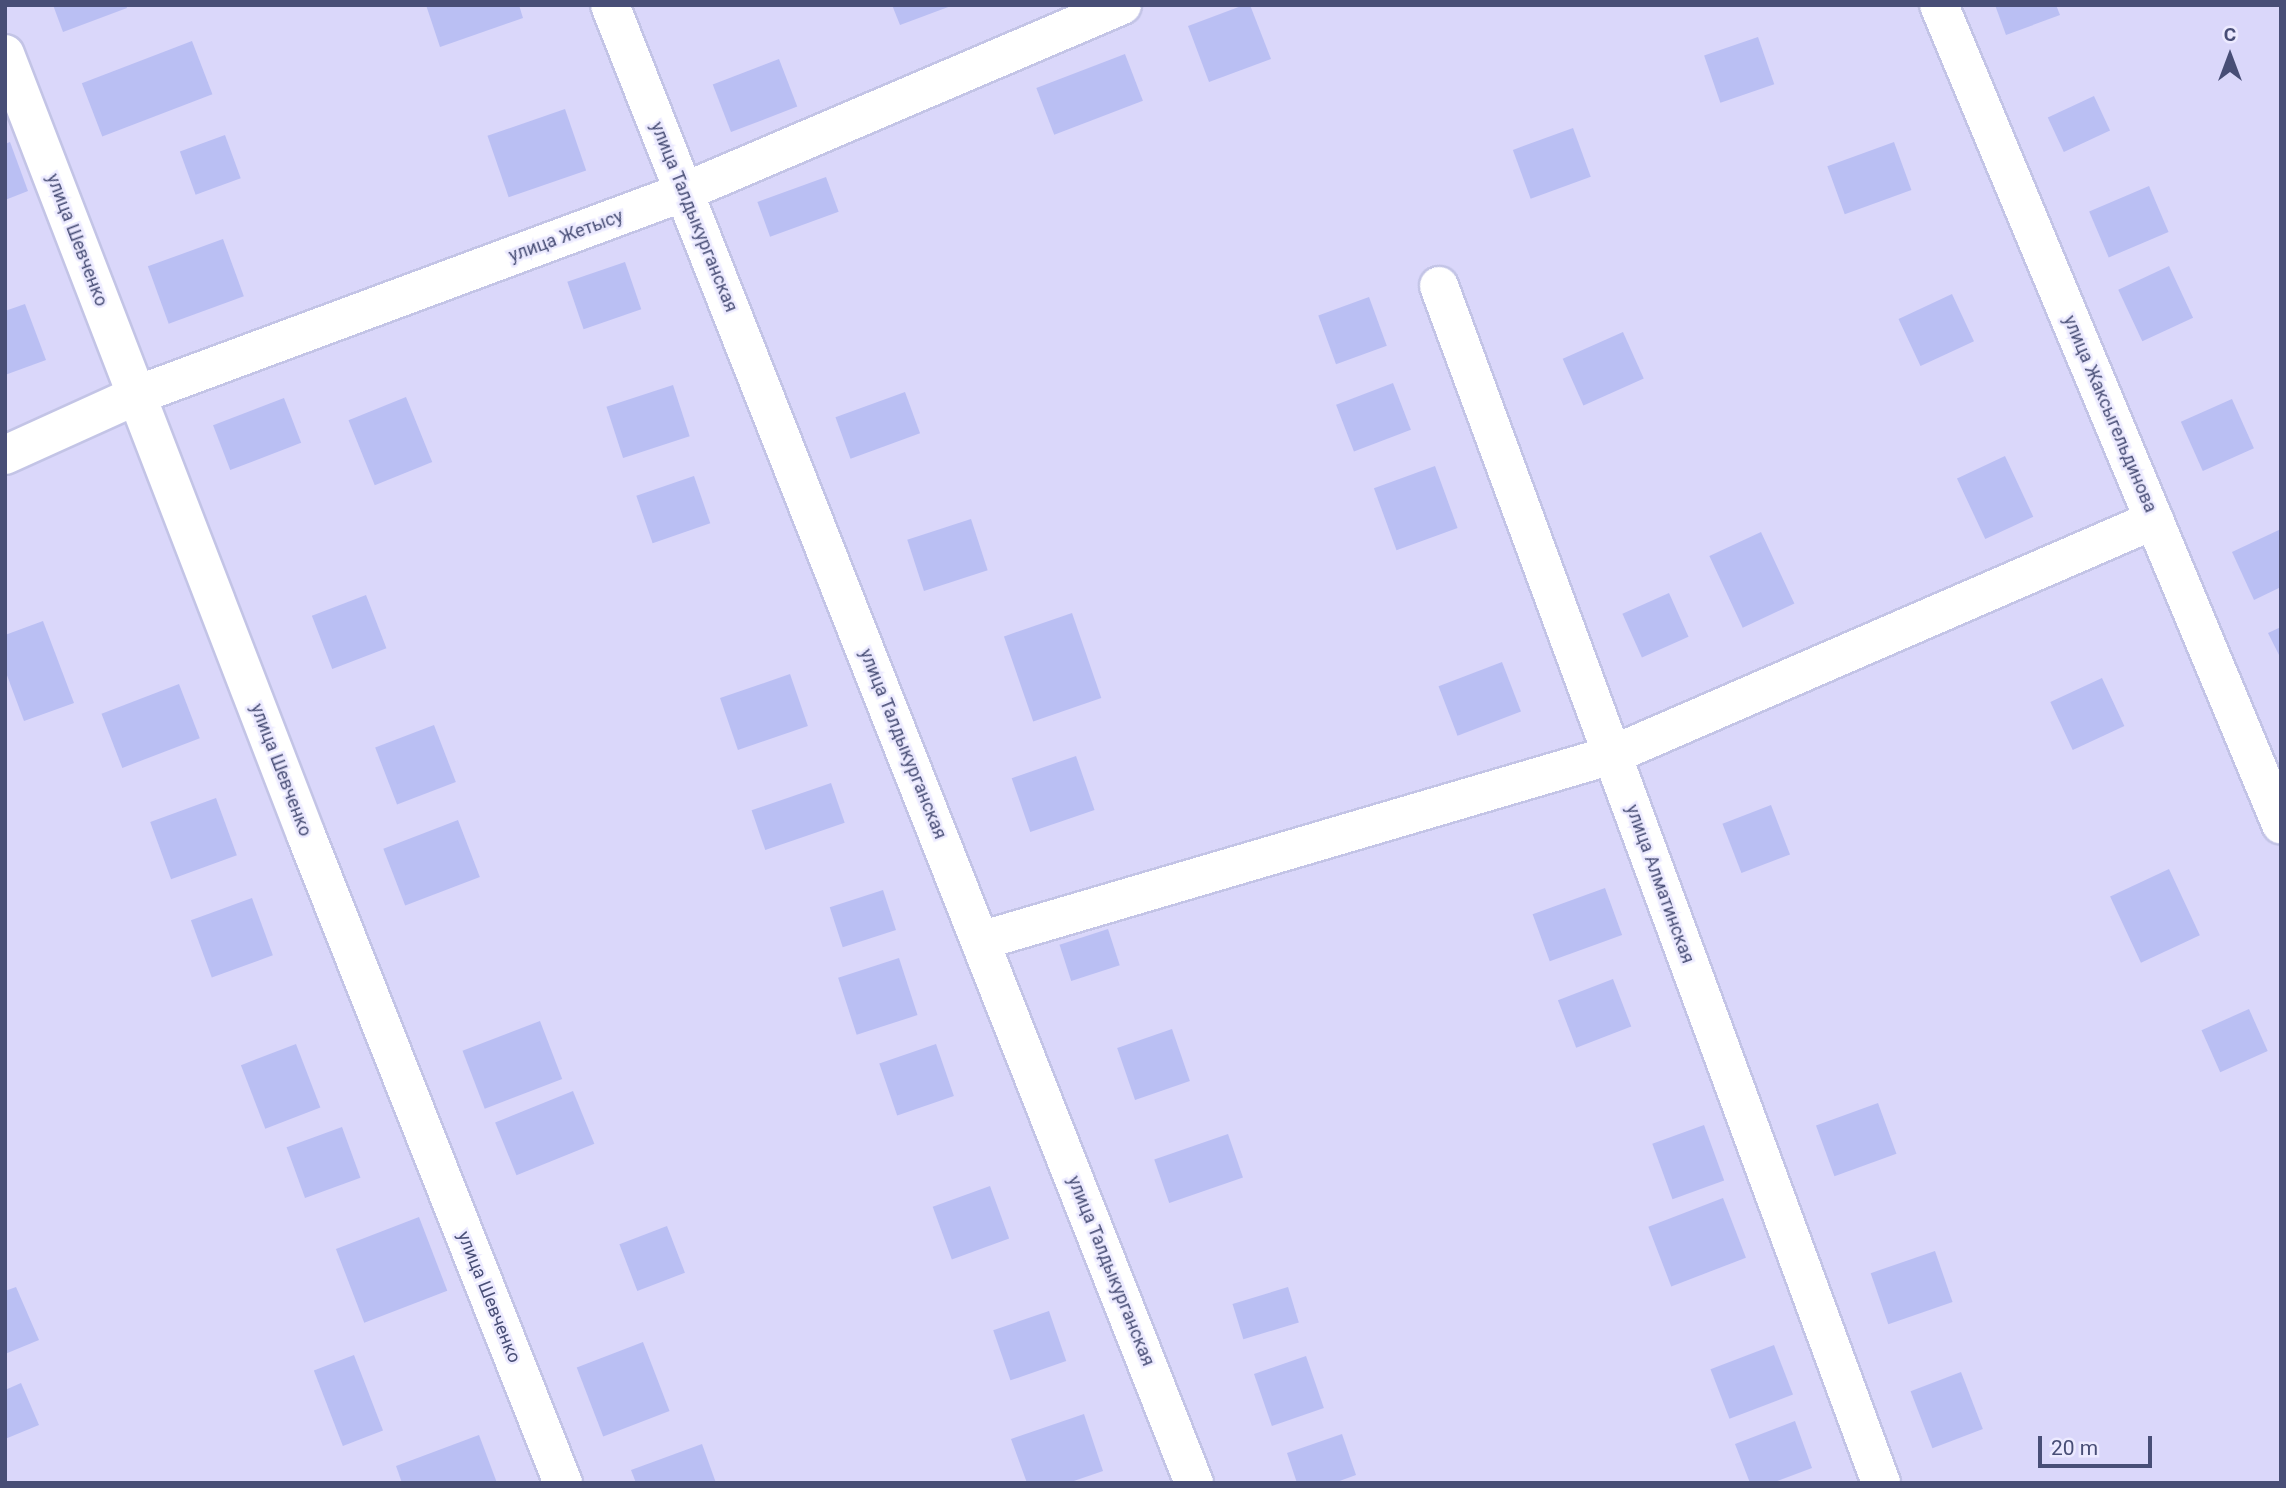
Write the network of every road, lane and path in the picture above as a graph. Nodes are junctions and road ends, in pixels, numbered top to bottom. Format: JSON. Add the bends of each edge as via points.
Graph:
{"nodes":[{"id":1,"x":610,"y":5,"type":"edge"},
{"id":2,"x":1122,"y":5,"type":"edge"},
{"id":3,"x":1939,"y":5,"type":"edge"},
{"id":4,"x":5,"y":54,"type":"edge"},
{"id":5,"x":684,"y":192,"type":"junction"},
{"id":6,"x":1439,"y":286,"type":"dead end"},
{"id":7,"x":137,"y":395,"type":"junction"},
{"id":8,"x":5,"y":455,"type":"edge"},
{"id":9,"x":2154,"y":520,"type":"junction"},
{"id":10,"x":1612,"y":755,"type":"junction"},
{"id":11,"x":2281,"y":824,"type":"edge"},
{"id":12,"x":980,"y":941,"type":"junction"},
{"id":13,"x":563,"y":1483,"type":"edge"},
{"id":14,"x":1195,"y":1483,"type":"edge"},
{"id":15,"x":1881,"y":1483,"type":"edge"}],
"edges":[{"from":1,"to":5,"type":"street","name":"улица Талдыкурганская"},
{"from":2,"to":5,"type":"street","name":"улица Жетысу"},
{"from":3,"to":9,"type":"street","name":"улица Жаксыгельдинова"},
{"from":4,"to":7,"type":"street","name":"улица Шевченко"},
{"from":5,"to":7,"type":"street","name":"улица Жетысу"},
{"from":5,"to":12,"type":"street","name":"улица Талдыкурганская"},
{"from":6,"to":10,"type":"street","name":"улица Алматинская"},
{"from":7,"to":8,"type":"street","name":"улица Жетысу"},
{"from":7,"to":13,"type":"street","name":"улица Шевченко"},
{"from":9,"to":10,"type":"street"},
{"from":9,"to":11,"type":"street","name":"улица Жаксыгельдинова"},
{"from":10,"to":12,"type":"street"},
{"from":10,"to":15,"type":"street","name":"улица Алматинская"},
{"from":12,"to":14,"type":"street","name":"улица Талдыкурганская"}]}
